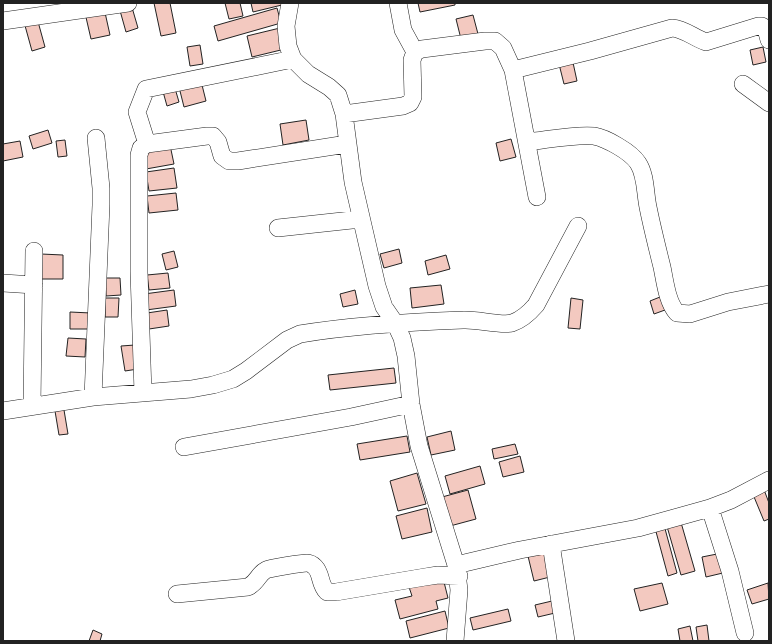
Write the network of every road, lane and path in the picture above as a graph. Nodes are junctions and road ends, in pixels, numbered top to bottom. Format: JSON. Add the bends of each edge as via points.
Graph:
{"nodes":[{"id":1,"x":128,"y":3,"type":"edge"},
{"id":2,"x":290,"y":3,"type":"edge"},
{"id":3,"x":398,"y":3,"type":"edge"},
{"id":4,"x":70,"y":7,"type":"edge"},
{"id":5,"x":3,"y":21,"type":"edge"},
{"id":6,"x":769,"y":40,"type":"edge"},
{"id":7,"x":415,"y":52,"type":"junction"},
{"id":8,"x":293,"y":59,"type":"junction"},
{"id":9,"x":513,"y":70,"type":"junction"},
{"id":10,"x":743,"y":84,"type":"dead end"},
{"id":11,"x":769,"y":103,"type":"edge"},
{"id":12,"x":344,"y":114,"type":"junction"},
{"id":13,"x":96,"y":138,"type":"dead end"},
{"id":14,"x":527,"y":142,"type":"junction"},
{"id":15,"x":147,"y":144,"type":"junction"},
{"id":16,"x":347,"y":144,"type":"junction"},
{"id":17,"x":537,"y":197,"type":"dead end"},
{"id":18,"x":361,"y":219,"type":"junction"},
{"id":19,"x":578,"y":226,"type":"dead end"},
{"id":20,"x":278,"y":228,"type":"dead end"},
{"id":21,"x":34,"y":251,"type":"dead end"},
{"id":22,"x":3,"y":283,"type":"edge"},
{"id":23,"x":34,"y":285,"type":"junction"},
{"id":24,"x":769,"y":294,"type":"edge"},
{"id":25,"x":395,"y":323,"type":"junction"},
{"id":26,"x":144,"y":392,"type":"junction"},
{"id":27,"x":94,"y":397,"type":"junction"},
{"id":28,"x":411,"y":404,"type":"junction"},
{"id":29,"x":32,"y":406,"type":"junction"},
{"id":30,"x":3,"y":411,"type":"edge"},
{"id":31,"x":184,"y":447,"type":"dead end"},
{"id":32,"x":769,"y":480,"type":"edge"},
{"id":33,"x":710,"y":508,"type":"junction"},
{"id":34,"x":551,"y":544,"type":"junction"},
{"id":35,"x":458,"y":570,"type":"junction"},
{"id":36,"x":177,"y":594,"type":"dead end"},
{"id":37,"x":746,"y":633,"type":"dead end"},
{"id":38,"x":455,"y":641,"type":"edge"},
{"id":39,"x":566,"y":641,"type":"edge"}],
"edges":[{"from":1,"to":4,"type":"street"},
{"from":2,"to":8,"type":"street","via":[[286,26],[288,46]]},
{"from":3,"to":7,"type":"street","via":[[403,30]]},
{"from":4,"to":5,"type":"street"},
{"from":6,"to":9,"type":"street","via":[[766,29],[762,26],[706,42],[678,28],[672,28]]},
{"from":7,"to":9,"type":"street","via":[[422,49],[495,41],[504,48]]},
{"from":7,"to":12,"type":"street","via":[[412,60],[413,96],[410,103]]},
{"from":8,"to":12,"type":"street","via":[[308,74],[338,95]]},
{"from":8,"to":15,"type":"street","via":[[146,89],[137,112]]},
{"from":9,"to":14,"type":"street"},
{"from":10,"to":11,"type":"street"},
{"from":12,"to":16,"type":"street"},
{"from":13,"to":27,"type":"street","via":[[101,205]]},
{"from":14,"to":17,"type":"street"},
{"from":14,"to":24,"type":"street","via":[[595,136],[605,139],[633,156],[642,174],[672,308],[677,313],[690,314],[728,302]]},
{"from":15,"to":16,"type":"street","via":[[213,136],[218,142],[222,156],[229,161]]},
{"from":15,"to":26,"type":"street","via":[[141,148],[139,155]]},
{"from":16,"to":18,"type":"street"},
{"from":18,"to":20,"type":"street"},
{"from":18,"to":25,"type":"street","via":[[377,286],[384,307]]},
{"from":19,"to":25,"type":"street","via":[[529,314],[512,323],[476,319]]},
{"from":21,"to":23,"type":"street"},
{"from":22,"to":23,"type":"street"},
{"from":23,"to":29,"type":"street"},
{"from":25,"to":26,"type":"street","via":[[300,334],[287,340],[233,379],[191,389]]},
{"from":25,"to":28,"type":"street","via":[[406,356]]},
{"from":26,"to":27,"type":"street"},
{"from":27,"to":29,"type":"street"},
{"from":28,"to":31,"type":"street"},
{"from":28,"to":35,"type":"street","via":[[419,446]]},
{"from":29,"to":30,"type":"street"},
{"from":32,"to":33,"type":"street"},
{"from":33,"to":34,"type":"street","via":[[638,528]]},
{"from":33,"to":37,"type":"street"},
{"from":34,"to":35,"type":"street"},
{"from":34,"to":39,"type":"street"},
{"from":35,"to":36,"type":"street","via":[[327,592],[322,587],[318,570],[314,565],[307,563],[267,569],[255,583],[248,586]]},
{"from":35,"to":38,"type":"street"}]}
